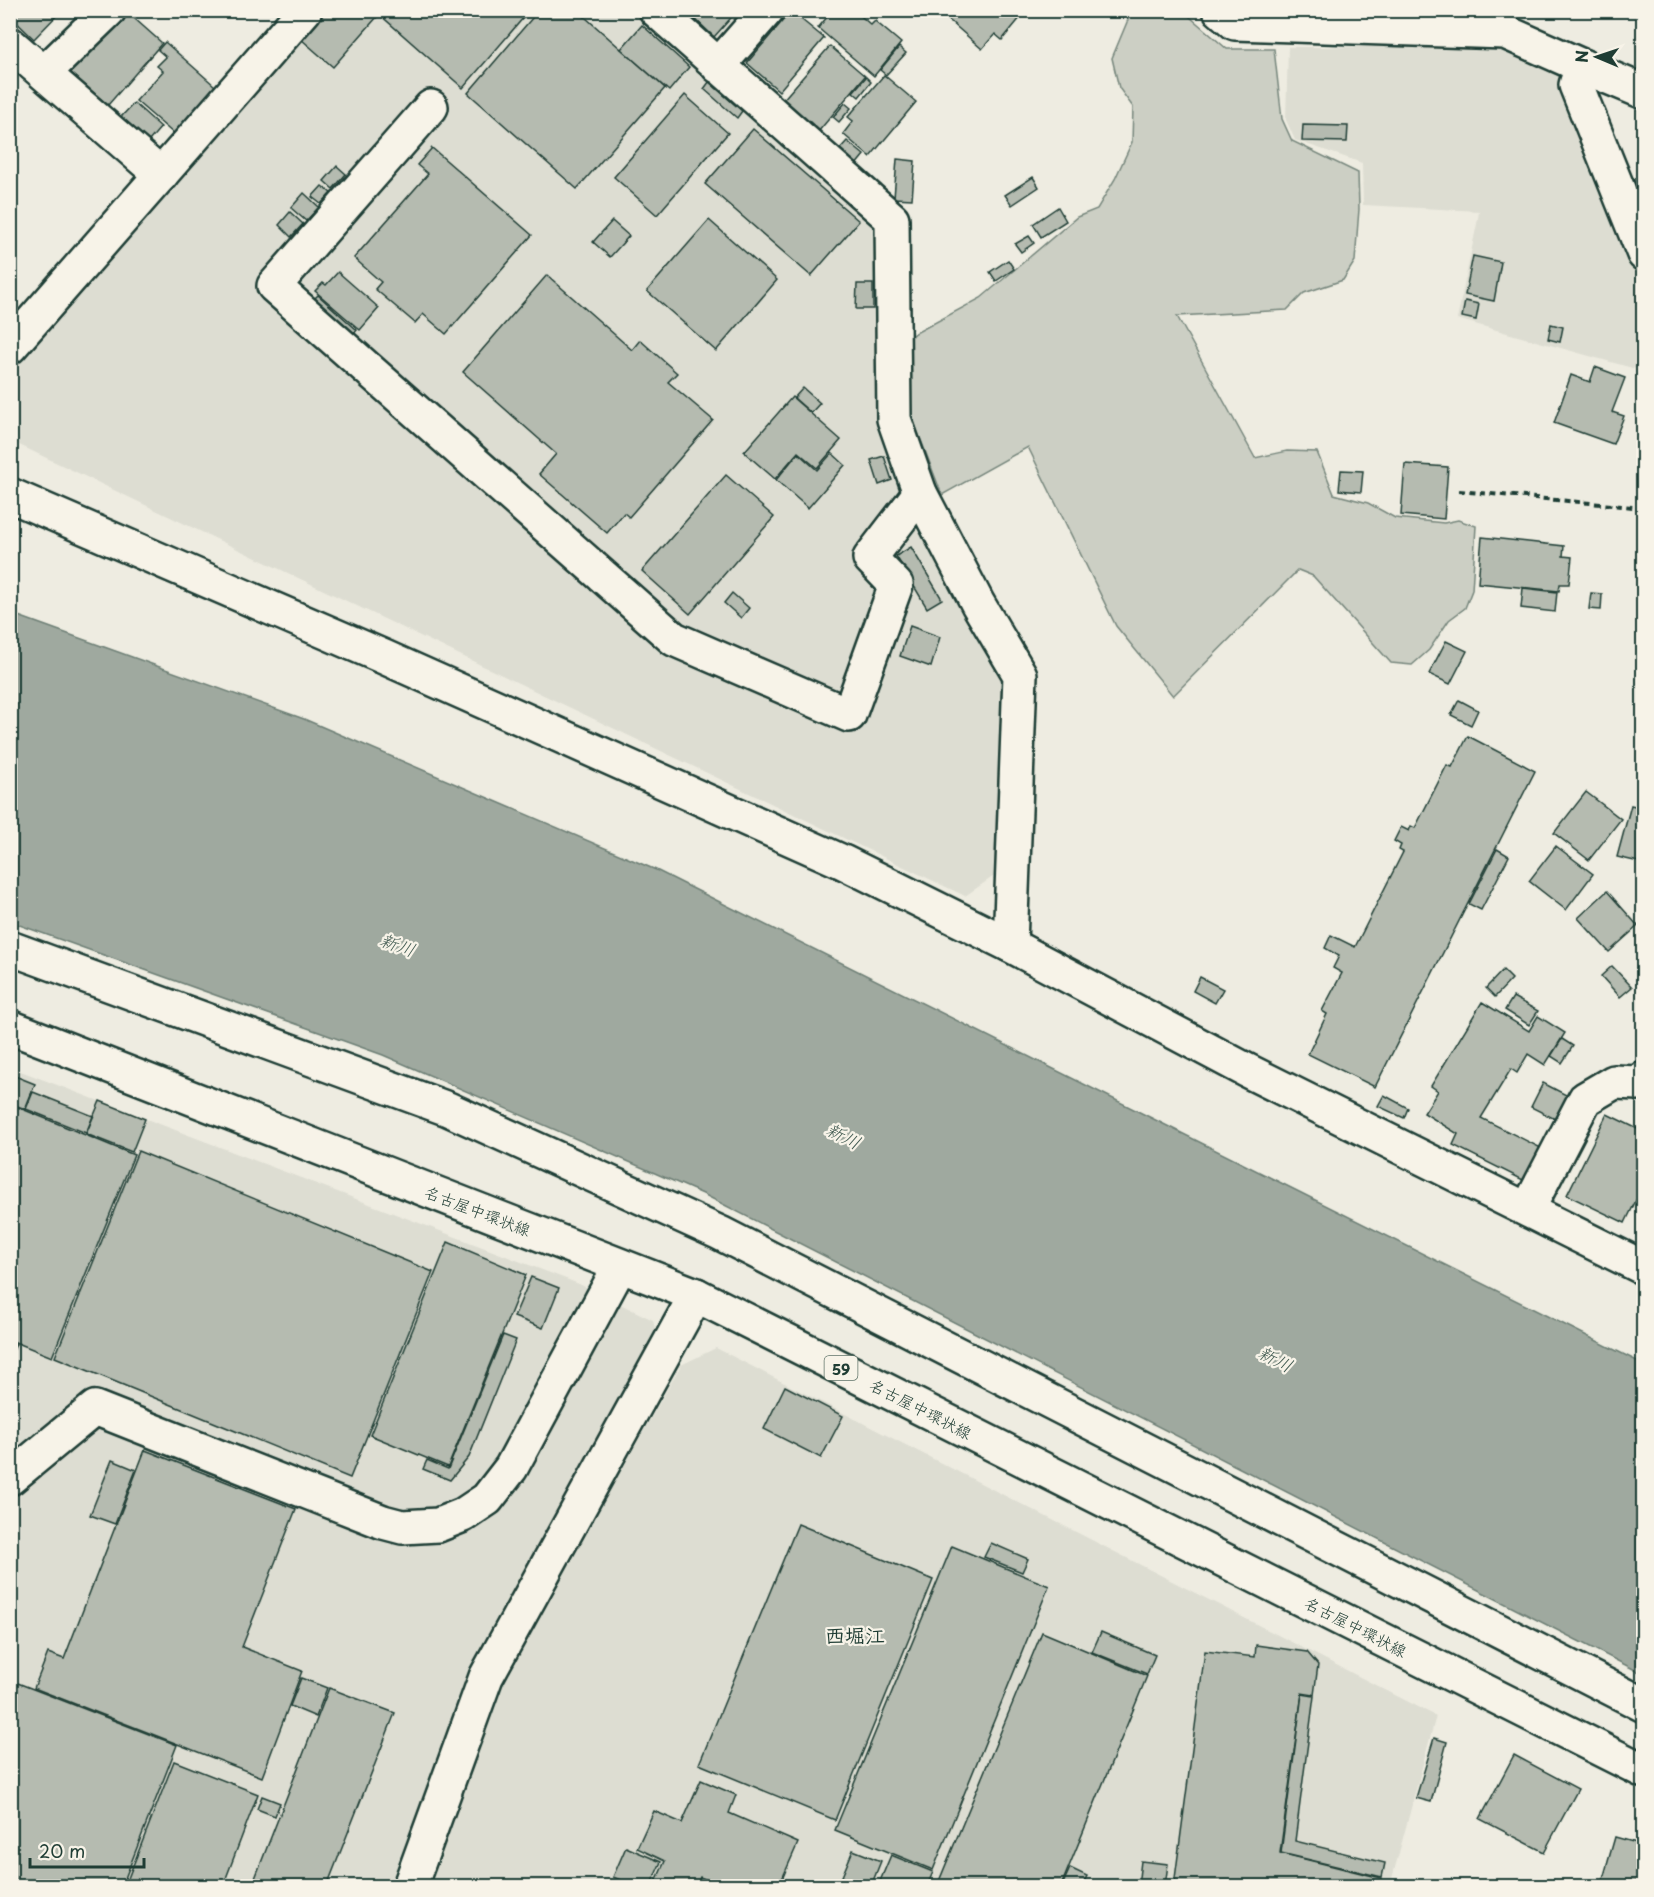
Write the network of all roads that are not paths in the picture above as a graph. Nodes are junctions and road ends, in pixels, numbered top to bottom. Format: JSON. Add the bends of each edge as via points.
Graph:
{"nodes":[{"id":1,"x":109,"y":10,"type":"edge"},
{"id":2,"x":305,"y":10,"type":"edge"},
{"id":3,"x":656,"y":10,"type":"edge"},
{"id":4,"x":767,"y":10,"type":"edge"},
{"id":5,"x":1220,"y":10,"type":"edge"},
{"id":6,"x":1264,"y":17,"type":"edge"},
{"id":7,"x":10,"y":44,"type":"edge"},
{"id":8,"x":718,"y":66,"type":"junction"},
{"id":9,"x":1582,"y":66,"type":"junction"},
{"id":10,"x":44,"y":73,"type":"junction"},
{"id":11,"x":1644,"y":92,"type":"edge"},
{"id":12,"x":430,"y":107,"type":"dead end"},
{"id":13,"x":161,"y":175,"type":"junction"},
{"id":14,"x":1644,"y":254,"type":"edge"},
{"id":15,"x":10,"y":346,"type":"edge"},
{"id":16,"x":920,"y":493,"type":"junction"},
{"id":17,"x":10,"y":495,"type":"edge"},
{"id":18,"x":1010,"y":945,"type":"junction"},
{"id":19,"x":10,"y":948,"type":"edge"},
{"id":20,"x":10,"y":1027,"type":"edge"},
{"id":21,"x":1644,"y":1078,"type":"edge"},
{"id":22,"x":1527,"y":1209,"type":"junction"},
{"id":23,"x":620,"y":1266,"type":"junction"},
{"id":24,"x":1644,"y":1268,"type":"edge"},
{"id":25,"x":696,"y":1295,"type":"junction"},
{"id":26,"x":10,"y":1478,"type":"edge"},
{"id":27,"x":1644,"y":1705,"type":"edge"},
{"id":28,"x":1644,"y":1771,"type":"edge"},
{"id":29,"x":410,"y":1887,"type":"edge"}],
"edges":[{"from":1,"to":10,"type":"street"},
{"from":2,"to":13,"type":"street"},
{"from":3,"to":8,"type":"street"},
{"from":4,"to":8,"type":"street"},
{"from":5,"to":6,"type":"street","via":[[1235,23]]},
{"from":6,"to":9,"type":"street","via":[[1505,32]]},
{"from":7,"to":10,"type":"street"},
{"from":8,"to":16,"type":"street","via":[[892,219],[894,419]]},
{"from":9,"to":11,"type":"street"},
{"from":9,"to":14,"type":"street","via":[[1576,85]]},
{"from":10,"to":13,"type":"street"},
{"from":12,"to":16,"type":"street","via":[[274,286],[674,639],[849,715],[896,585],[870,558]]},
{"from":13,"to":15,"type":"street"},
{"from":16,"to":18,"type":"street","via":[[1020,675]]},
{"from":17,"to":18,"type":"street","via":[[832,857]]},
{"from":18,"to":22,"type":"street","via":[[1245,1070]]},
{"from":19,"to":27,"type":"street","via":[[448,1109],[720,1233]]},
{"from":20,"to":23,"type":"street","name":"名古屋中環状線","number":"59"},
{"from":21,"to":22,"type":"street","via":[[1638,1083],[1614,1082],[1586,1099]]},
{"from":22,"to":24,"type":"street"},
{"from":23,"to":25,"type":"street","name":"名古屋中環状線","number":"59"},
{"from":23,"to":26,"type":"street","via":[[511,1468],[487,1499],[438,1525],[402,1527],[383,1522],[95,1408]]},
{"from":25,"to":28,"type":"street","name":"名古屋中環状線","number":"59"},
{"from":25,"to":29,"type":"street","via":[[486,1677]]}]}
